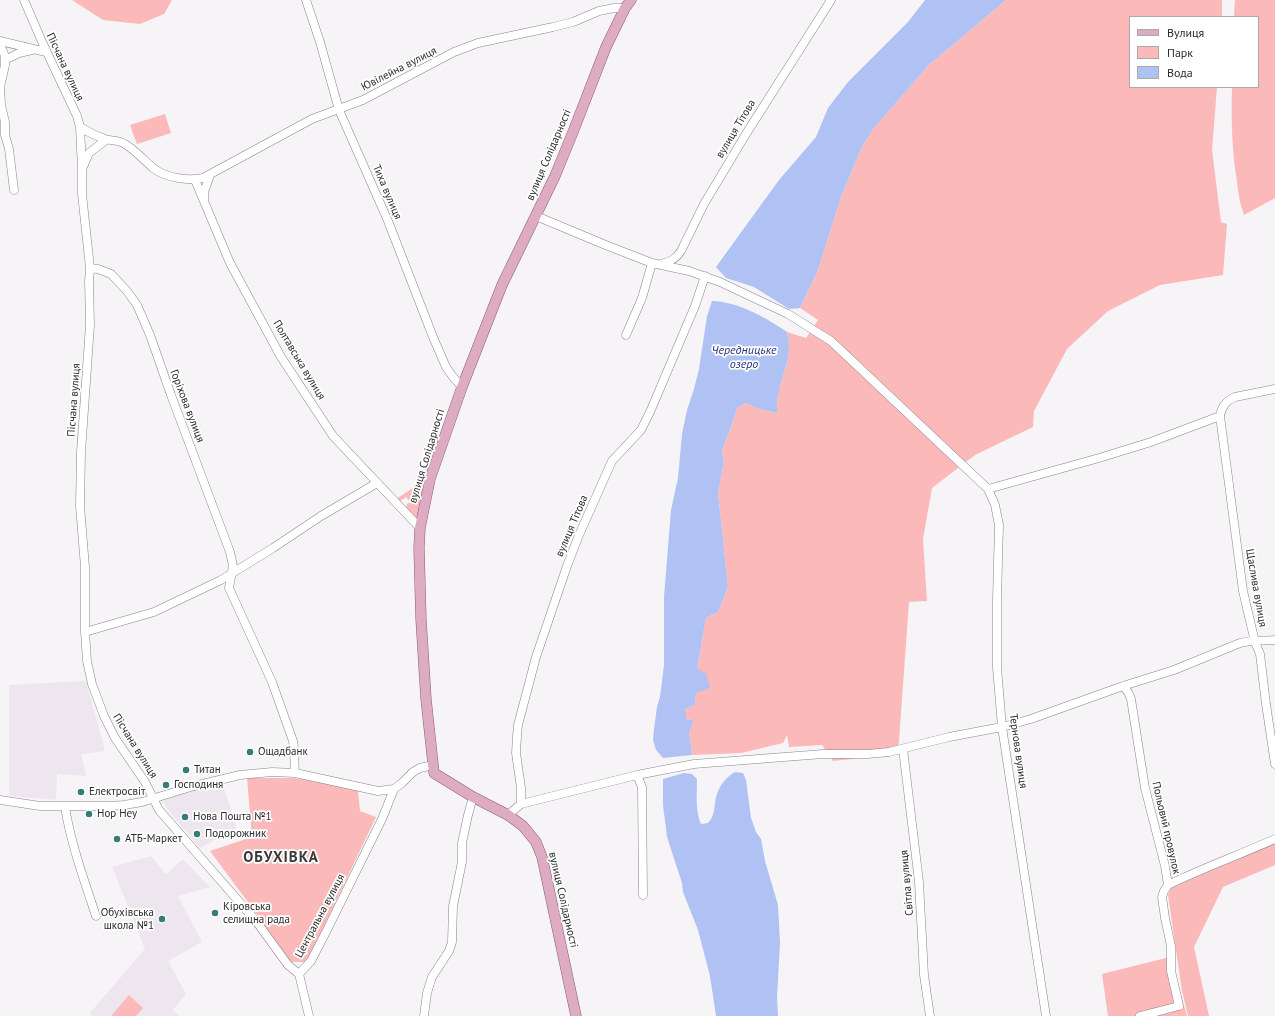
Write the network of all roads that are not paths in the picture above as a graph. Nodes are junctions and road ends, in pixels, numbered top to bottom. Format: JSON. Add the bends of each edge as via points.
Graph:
{"nodes":[{"id":1,"x":24,"y":0,"type":"edge"},
{"id":2,"x":306,"y":0,"type":"edge"},
{"id":3,"x":831,"y":0,"type":"edge"},
{"id":4,"x":628,"y":4,"type":"edge"},
{"id":5,"x":0,"y":42,"type":"edge"},
{"id":6,"x":0,"y":47,"type":"edge"},
{"id":7,"x":34,"y":50,"type":"junction"},
{"id":8,"x":46,"y":52,"type":"junction"},
{"id":9,"x":4,"y":60,"type":"junction"},
{"id":10,"x":339,"y":110,"type":"junction"},
{"id":11,"x":80,"y":127,"type":"junction"},
{"id":12,"x":106,"y":140,"type":"junction"},
{"id":13,"x":82,"y":169,"type":"junction"},
{"id":14,"x":210,"y":175,"type":"junction"},
{"id":15,"x":195,"y":180,"type":"junction"},
{"id":16,"x":14,"y":190,"type":"dead end"},
{"id":17,"x":204,"y":200,"type":"junction"},
{"id":18,"x":536,"y":216,"type":"junction"},
{"id":19,"x":656,"y":263,"type":"junction"},
{"id":20,"x":90,"y":268,"type":"junction"},
{"id":21,"x":705,"y":276,"type":"junction"},
{"id":22,"x":626,"y":335,"type":"dead end"},
{"id":23,"x":462,"y":386,"type":"junction"},
{"id":24,"x":1275,"y":388,"type":"edge"},
{"id":25,"x":1220,"y":416,"type":"junction"},
{"id":26,"x":377,"y":483,"type":"junction"},
{"id":27,"x":988,"y":489,"type":"junction"},
{"id":28,"x":420,"y":528,"type":"junction"},
{"id":29,"x":231,"y":574,"type":"junction"},
{"id":30,"x":85,"y":632,"type":"junction"},
{"id":31,"x":1275,"y":640,"type":"edge"},
{"id":32,"x":1255,"y":642,"type":"junction"},
{"id":33,"x":1123,"y":686,"type":"junction"},
{"id":34,"x":1002,"y":727,"type":"junction"},
{"id":35,"x":903,"y":749,"type":"junction"},
{"id":36,"x":1275,"y":764,"type":"edge"},
{"id":37,"x":433,"y":765,"type":"junction"},
{"id":38,"x":295,"y":773,"type":"junction"},
{"id":39,"x":637,"y":775,"type":"junction"},
{"id":40,"x":394,"y":788,"type":"junction"},
{"id":41,"x":473,"y":797,"type":"junction"},
{"id":42,"x":153,"y":798,"type":"junction"},
{"id":43,"x":0,"y":800,"type":"edge"},
{"id":44,"x":522,"y":804,"type":"junction"},
{"id":45,"x":65,"y":807,"type":"junction"},
{"id":46,"x":508,"y":815,"type":"junction"},
{"id":47,"x":1275,"y":839,"type":"edge"},
{"id":48,"x":1168,"y":885,"type":"junction"},
{"id":49,"x":643,"y":896,"type":"dead end"},
{"id":50,"x":96,"y":916,"type":"dead end"},
{"id":51,"x":299,"y":974,"type":"junction"},
{"id":52,"x":309,"y":1016,"type":"edge"},
{"id":53,"x":424,"y":1016,"type":"edge"},
{"id":54,"x":576,"y":1016,"type":"edge"},
{"id":55,"x":930,"y":1016,"type":"edge"},
{"id":56,"x":1046,"y":1016,"type":"edge"},
{"id":57,"x":1140,"y":1016,"type":"edge"}],
"edges":[{"from":1,"to":8,"type":"street","name":"Пісчана вулиця"},
{"from":2,"to":10,"type":"street","name":"Тиха вулиця"},
{"from":3,"to":19,"type":"street","name":"вулиця Тітова","via":[[704,204],[681,251],[672,260]]},
{"from":4,"to":10,"type":"street","name":"Ювілейна вулиця","via":[[554,27],[478,43],[454,52],[364,100]]},
{"from":4,"to":18,"type":"main road","name":"вулиця Солідарності","via":[[606,47],[555,176]]},
{"from":5,"to":7,"type":"street"},
{"from":6,"to":9,"type":"street"},
{"from":7,"to":8,"type":"street"},
{"from":7,"to":9,"type":"street"},
{"from":8,"to":11,"type":"street","name":"Пісчана вулиця"},
{"from":9,"to":16,"type":"street","via":[[0,87],[1,105]]},
{"from":10,"to":14,"type":"street","name":"Ювілейна вулиця","via":[[312,119]]},
{"from":10,"to":23,"type":"street","name":"Тиха вулиця","via":[[388,221],[433,338],[446,367]]},
{"from":11,"to":12,"type":"street"},
{"from":11,"to":13,"type":"street","name":"Пісчана вулиця"},
{"from":12,"to":13,"type":"street","via":[[89,154]]},
{"from":12,"to":15,"type":"street","via":[[124,143],[154,169],[170,176]]},
{"from":13,"to":20,"type":"street","name":"Пісчана вулиця","via":[[82,194]]},
{"from":14,"to":15,"type":"street","name":"Ювілейна вулиця"},
{"from":14,"to":17,"type":"street"},
{"from":15,"to":17,"type":"street","name":"Полтавська вулиця"},
{"from":17,"to":26,"type":"street","name":"Полтавська вулиця","via":[[230,263],[281,357],[333,436]]},
{"from":18,"to":19,"type":"street"},
{"from":18,"to":23,"type":"main road","name":"вулиця Солідарності","via":[[502,285]]},
{"from":19,"to":21,"type":"street"},
{"from":19,"to":22,"type":"street"},
{"from":20,"to":29,"type":"street","name":"Горіхова вулиця","via":[[111,274],[137,305],[230,552],[233,566]]},
{"from":20,"to":30,"type":"street","name":"Пісчана вулиця","via":[[90,325],[80,506],[85,567]]},
{"from":21,"to":27,"type":"street","via":[[788,314],[831,341]]},
{"from":21,"to":44,"type":"street","name":"вулиця Тітова","via":[[650,412],[641,430],[612,461],[579,535],[557,595],[536,657],[518,725],[516,753]]},
{"from":23,"to":28,"type":"main road","name":"вулиця Солідарності","via":[[430,479]]},
{"from":24,"to":25,"type":"street","name":"Щаслива вулиця","via":[[1229,400],[1222,407]]},
{"from":25,"to":27,"type":"street","via":[[1151,442]]},
{"from":25,"to":32,"type":"street","name":"Щаслива вулиця","via":[[1243,591]]},
{"from":26,"to":28,"type":"street","name":"Полтавська вулиця"},
{"from":26,"to":29,"type":"street"},
{"from":27,"to":34,"type":"street","name":"Тернова вулиця","via":[[995,505],[999,525],[997,668]]},
{"from":28,"to":37,"type":"main road","name":"вулиця Солідарності","via":[[421,619]]},
{"from":29,"to":30,"type":"street","via":[[154,612]]},
{"from":29,"to":38,"type":"street","name":"Горіхова вулиця","via":[[229,588],[272,682],[293,740]]},
{"from":30,"to":42,"type":"street","name":"Пісчана вулиця","via":[[87,661],[101,710],[115,738]]},
{"from":31,"to":32,"type":"street"},
{"from":32,"to":33,"type":"street","via":[[1240,643],[1174,670]]},
{"from":32,"to":36,"type":"street","name":"Щаслива вулиця","via":[[1260,654]]},
{"from":33,"to":34,"type":"street"},
{"from":33,"to":48,"type":"street","name":"Польовий провулок","via":[[1131,699],[1145,788]]},
{"from":34,"to":35,"type":"street"},
{"from":34,"to":56,"type":"street","name":"Тернова вулиця"},
{"from":35,"to":39,"type":"street","via":[[868,754],[822,754],[694,764]]},
{"from":35,"to":55,"type":"street","name":"Світла вулиця","via":[[919,882],[924,975]]},
{"from":37,"to":40,"type":"street","name":"Центральна вулиця","via":[[413,772]]},
{"from":37,"to":41,"type":"main road","name":"вулиця Солідарності","via":[[434,773]]},
{"from":38,"to":40,"type":"street","via":[[378,791]]},
{"from":38,"to":42,"type":"street","via":[[240,775]]},
{"from":39,"to":44,"type":"street"},
{"from":39,"to":49,"type":"street","via":[[642,787]]},
{"from":40,"to":51,"type":"street","name":"Центральна вулиця","via":[[382,819],[330,926],[311,961]]},
{"from":41,"to":46,"type":"main road","name":"вулиця Солідарності"},
{"from":41,"to":53,"type":"street","via":[[462,843],[462,862],[453,906],[452,942],[449,952],[432,977]]},
{"from":42,"to":45,"type":"street","via":[[124,805]]},
{"from":42,"to":51,"type":"street","name":"Центральна вулиця","via":[[159,810],[256,921],[288,965]]},
{"from":43,"to":45,"type":"street"},
{"from":44,"to":46,"type":"street"},
{"from":45,"to":50,"type":"street","via":[[75,855]]},
{"from":46,"to":54,"type":"main road","name":"вулиця Солідарності","via":[[523,826],[536,842],[542,857]]},
{"from":47,"to":48,"type":"street"},
{"from":48,"to":57,"type":"street","name":"Польовий провулок","via":[[1162,897],[1171,946],[1171,971],[1179,1006]]},
{"from":51,"to":52,"type":"street"}]}
